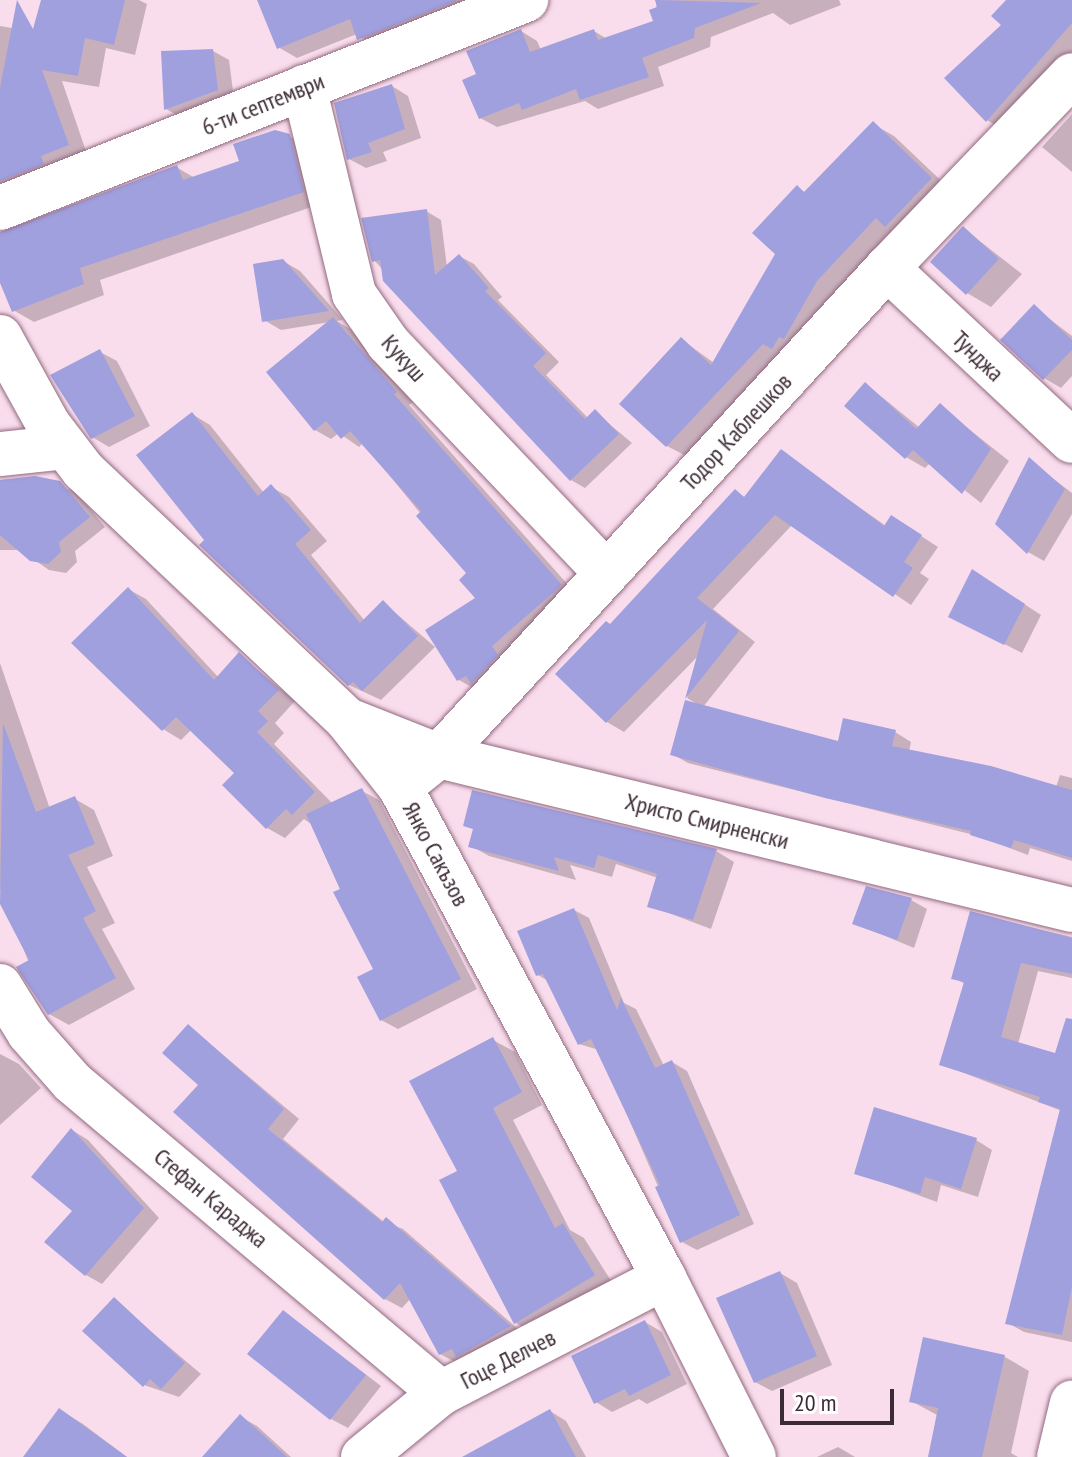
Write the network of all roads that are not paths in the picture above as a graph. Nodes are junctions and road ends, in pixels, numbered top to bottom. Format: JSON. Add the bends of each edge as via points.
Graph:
{"nodes":[{"id":1,"x":526,"y":0,"type":"edge"},
{"id":2,"x":1072,"y":75,"type":"edge"},
{"id":3,"x":304,"y":87,"type":"junction"},
{"id":4,"x":0,"y":208,"type":"edge"},
{"id":5,"x":887,"y":268,"type":"junction"},
{"id":6,"x":0,"y":337,"type":"edge"},
{"id":7,"x":1072,"y":441,"type":"edge"},
{"id":8,"x":65,"y":447,"type":"junction"},
{"id":9,"x":0,"y":454,"type":"edge"},
{"id":10,"x":606,"y":573,"type":"junction"},
{"id":11,"x":347,"y":720,"type":"junction"},
{"id":12,"x":439,"y":756,"type":"junction"},
{"id":13,"x":400,"y":787,"type":"junction"},
{"id":14,"x":1072,"y":910,"type":"edge"},
{"id":15,"x":0,"y":986,"type":"edge"},
{"id":16,"x":664,"y":1278,"type":"junction"},
{"id":17,"x":441,"y":1393,"type":"junction"},
{"id":18,"x":1072,"y":1403,"type":"edge"},
{"id":19,"x":363,"y":1457,"type":"edge"},
{"id":20,"x":754,"y":1457,"type":"edge"},
{"id":21,"x":1059,"y":1457,"type":"edge"}],
"edges":[{"from":1,"to":3,"type":"street","name":"6-ти септември"},
{"from":2,"to":5,"type":"street","name":"Тодор Каблешков"},
{"from":3,"to":4,"type":"street","name":"6-ти септември"},
{"from":3,"to":10,"type":"street","name":"Кукуш","via":[[354,294],[388,343]]},
{"from":5,"to":7,"type":"street","name":"Тунджа"},
{"from":5,"to":10,"type":"street","name":"Тодор Каблешков"},
{"from":6,"to":8,"type":"street","name":"Янко Сакъзов"},
{"from":8,"to":9,"type":"street"},
{"from":8,"to":11,"type":"street","name":"Янко Сакъзов","via":[[83,470]]},
{"from":10,"to":12,"type":"street","name":"Тодор Каблешков"},
{"from":11,"to":12,"type":"street","name":"Христо Смирненски"},
{"from":11,"to":13,"type":"street","name":"Янко Сакъзов"},
{"from":12,"to":13,"type":"street","name":"Тодор Каблешков"},
{"from":12,"to":14,"type":"street","name":"Христо Смирненски"},
{"from":13,"to":16,"type":"street","name":"Янко Сакъзов"},
{"from":15,"to":17,"type":"street","name":"Стефан Караджа","via":[[29,1033],[72,1082]]},
{"from":16,"to":17,"type":"street","name":"Гоце Делчев"},
{"from":16,"to":20,"type":"street","name":"Янко Сакъзов"},
{"from":17,"to":19,"type":"street","name":"Гоце Делчев"},
{"from":18,"to":21,"type":"street"}]}
